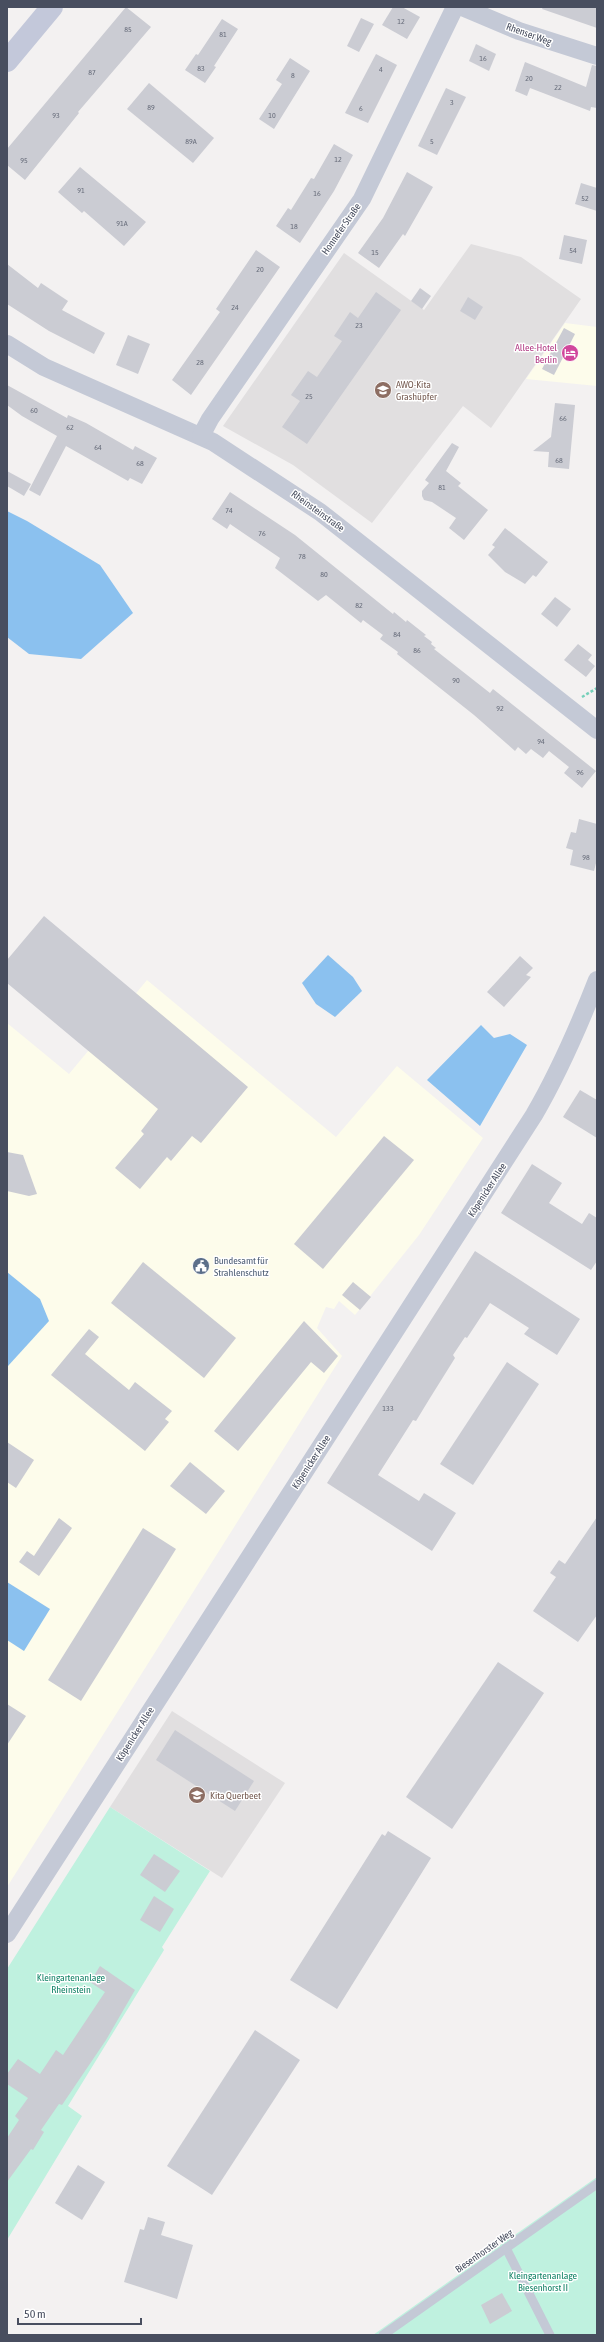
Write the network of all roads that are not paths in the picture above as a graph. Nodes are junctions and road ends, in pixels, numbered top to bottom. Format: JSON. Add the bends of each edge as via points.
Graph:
{"nodes":[{"id":1,"x":52,"y":7,"type":"edge"},
{"id":2,"x":455,"y":7,"type":"edge"},
{"id":3,"x":462,"y":7,"type":"edge"},
{"id":4,"x":597,"y":56,"type":"edge"},
{"id":5,"x":7,"y":61,"type":"edge"},
{"id":6,"x":7,"y":344,"type":"edge"},
{"id":7,"x":201,"y":436,"type":"junction"},
{"id":8,"x":597,"y":730,"type":"edge"},
{"id":9,"x":597,"y":980,"type":"edge"},
{"id":10,"x":7,"y":1934,"type":"edge"},
{"id":11,"x":597,"y":2184,"type":"edge"},
{"id":12,"x":506,"y":2248,"type":"junction"},
{"id":13,"x":383,"y":2335,"type":"edge"},
{"id":14,"x":550,"y":2335,"type":"edge"}],
"edges":[{"from":1,"to":5,"type":"street"},
{"from":2,"to":7,"type":"street","name":"Honnefer Straße","via":[[362,199],[210,419]]},
{"from":3,"to":4,"type":"street","name":"Rhenser Weg","via":[[519,31]]},
{"from":6,"to":7,"type":"street","name":"Rheinsteinstraße","via":[[44,367]]},
{"from":7,"to":8,"type":"street","name":"Rheinsteinstraße","via":[[255,468],[320,512]]},
{"from":9,"to":10,"type":"street","name":"Köpenicker Allee","via":[[560,1067],[534,1116]]},
{"from":11,"to":12,"type":"lane","name":"Biesenhorster Weg"},
{"from":12,"to":13,"type":"lane","name":"Biesenhorster Weg"},
{"from":12,"to":14,"type":"lane"}]}
